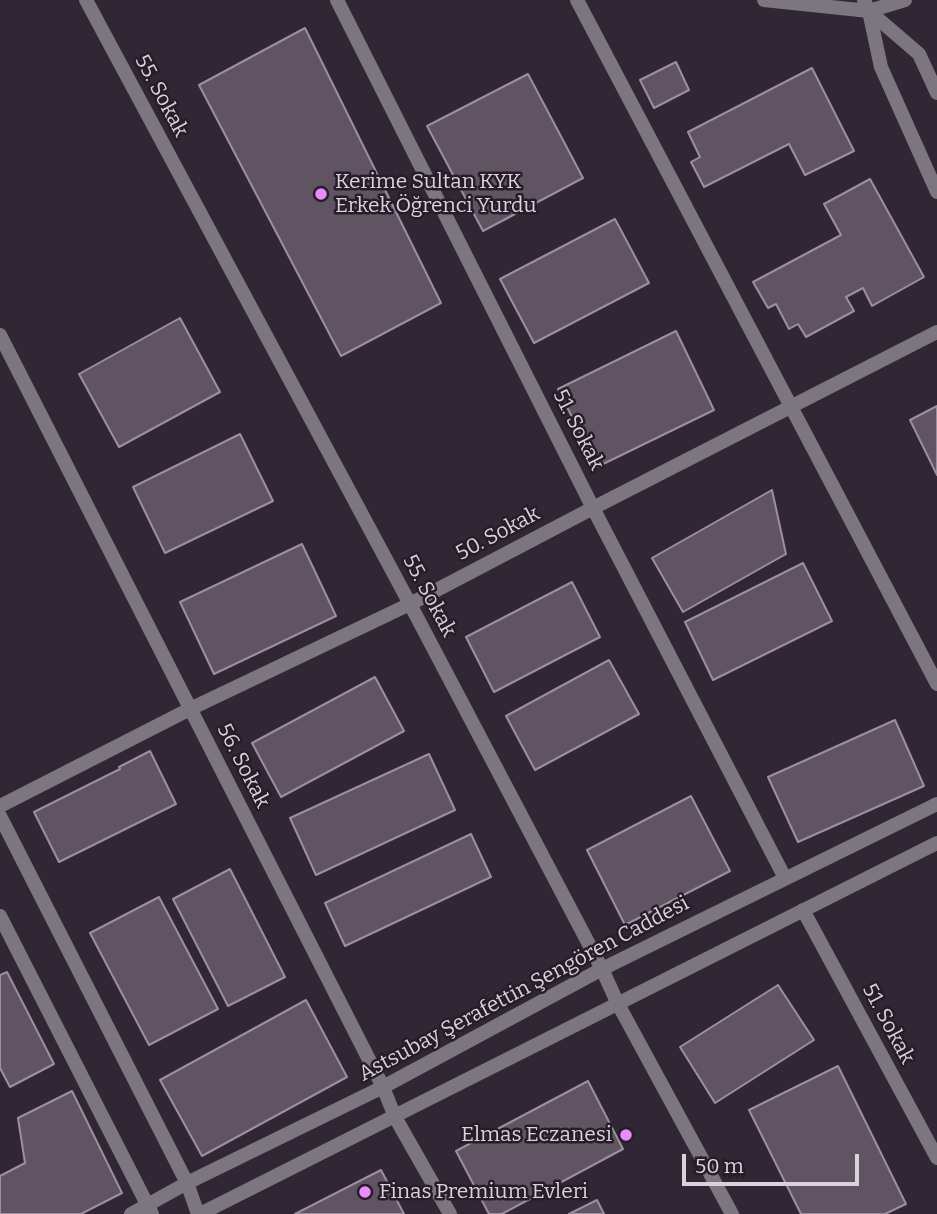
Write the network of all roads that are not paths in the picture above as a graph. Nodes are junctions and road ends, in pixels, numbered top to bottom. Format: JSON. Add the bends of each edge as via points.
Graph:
{"nodes":[{"id":1,"x":86,"y":0,"type":"edge"},
{"id":2,"x":337,"y":0,"type":"edge"},
{"id":3,"x":578,"y":0,"type":"edge"},
{"id":4,"x":764,"y":0,"type":"edge"},
{"id":5,"x":905,"y":0,"type":"edge"},
{"id":6,"x":866,"y":6,"type":"edge"},
{"id":7,"x":937,"y":93,"type":"edge"},
{"id":8,"x":937,"y":192,"type":"edge"},
{"id":9,"x":937,"y":332,"type":"edge"},
{"id":10,"x":0,"y":335,"type":"edge"},
{"id":11,"x":790,"y":406,"type":"junction"},
{"id":12,"x":593,"y":508,"type":"junction"},
{"id":13,"x":410,"y":604,"type":"junction"},
{"id":14,"x":937,"y":684,"type":"edge"},
{"id":15,"x":190,"y":709,"type":"junction"},
{"id":16,"x":937,"y":804,"type":"edge"},
{"id":17,"x":0,"y":806,"type":"edge"},
{"id":18,"x":0,"y":816,"type":"edge"},
{"id":19,"x":937,"y":843,"type":"edge"},
{"id":20,"x":785,"y":878,"type":"junction"},
{"id":21,"x":803,"y":910,"type":"junction"},
{"id":22,"x":0,"y":916,"type":"edge"},
{"id":23,"x":602,"y":969,"type":"junction"},
{"id":24,"x":618,"y":1004,"type":"junction"},
{"id":25,"x":383,"y":1087,"type":"junction"},
{"id":26,"x":395,"y":1117,"type":"junction"},
{"id":27,"x":937,"y":1158,"type":"edge"},
{"id":28,"x":187,"y":1183,"type":"junction"},
{"id":29,"x":150,"y":1210,"type":"edge"},
{"id":30,"x":131,"y":1214,"type":"edge"},
{"id":31,"x":199,"y":1214,"type":"edge"},
{"id":32,"x":450,"y":1214,"type":"edge"},
{"id":33,"x":732,"y":1214,"type":"edge"}],
"edges":[{"from":1,"to":13,"type":"street","name":"55. Sokak"},
{"from":2,"to":12,"type":"street","name":"51. Sokak"},
{"from":3,"to":11,"type":"street"},
{"from":4,"to":6,"type":"street"},
{"from":5,"to":6,"type":"street"},
{"from":6,"to":7,"type":"street","via":[[919,54]]},
{"from":6,"to":8,"type":"street","via":[[881,67]]},
{"from":9,"to":11,"type":"street","name":"50. Sokak"},
{"from":10,"to":15,"type":"street","name":"56. Sokak"},
{"from":11,"to":12,"type":"street","name":"50. Sokak"},
{"from":11,"to":14,"type":"street"},
{"from":12,"to":13,"type":"street","name":"50. Sokak"},
{"from":12,"to":20,"type":"street","name":"51. Sokak"},
{"from":13,"to":15,"type":"street","name":"50. Sokak"},
{"from":13,"to":23,"type":"street","name":"55. Sokak"},
{"from":15,"to":17,"type":"street","name":"50. Sokak"},
{"from":15,"to":25,"type":"street","name":"56. Sokak"},
{"from":16,"to":20,"type":"street","name":"Astsubay Şerafettin Şengören Caddesi"},
{"from":18,"to":28,"type":"street"},
{"from":19,"to":21,"type":"street"},
{"from":20,"to":23,"type":"street","name":"Astsubay Şerafettin Şengören Caddesi"},
{"from":21,"to":24,"type":"street"},
{"from":21,"to":27,"type":"street","name":"51. Sokak"},
{"from":22,"to":29,"type":"street"},
{"from":23,"to":24,"type":"street","name":"55. Sokak"},
{"from":23,"to":25,"type":"street","name":"Astsubay Şerafettin Şengören Caddesi"},
{"from":24,"to":26,"type":"street"},
{"from":24,"to":33,"type":"street","name":"55. Sokak"},
{"from":25,"to":26,"type":"street","name":"56. Sokak"},
{"from":25,"to":28,"type":"street","name":"Astsubay Şerafettin Şengören Caddesi"},
{"from":26,"to":31,"type":"street"},
{"from":26,"to":32,"type":"street","name":"56. Sokak"},
{"from":28,"to":29,"type":"street","name":"Astsubay Şerafettin Şengören Caddesi"},
{"from":28,"to":31,"type":"street"},
{"from":29,"to":30,"type":"street","name":"Astsubay Şerafettin Şengören Caddesi"}]}
